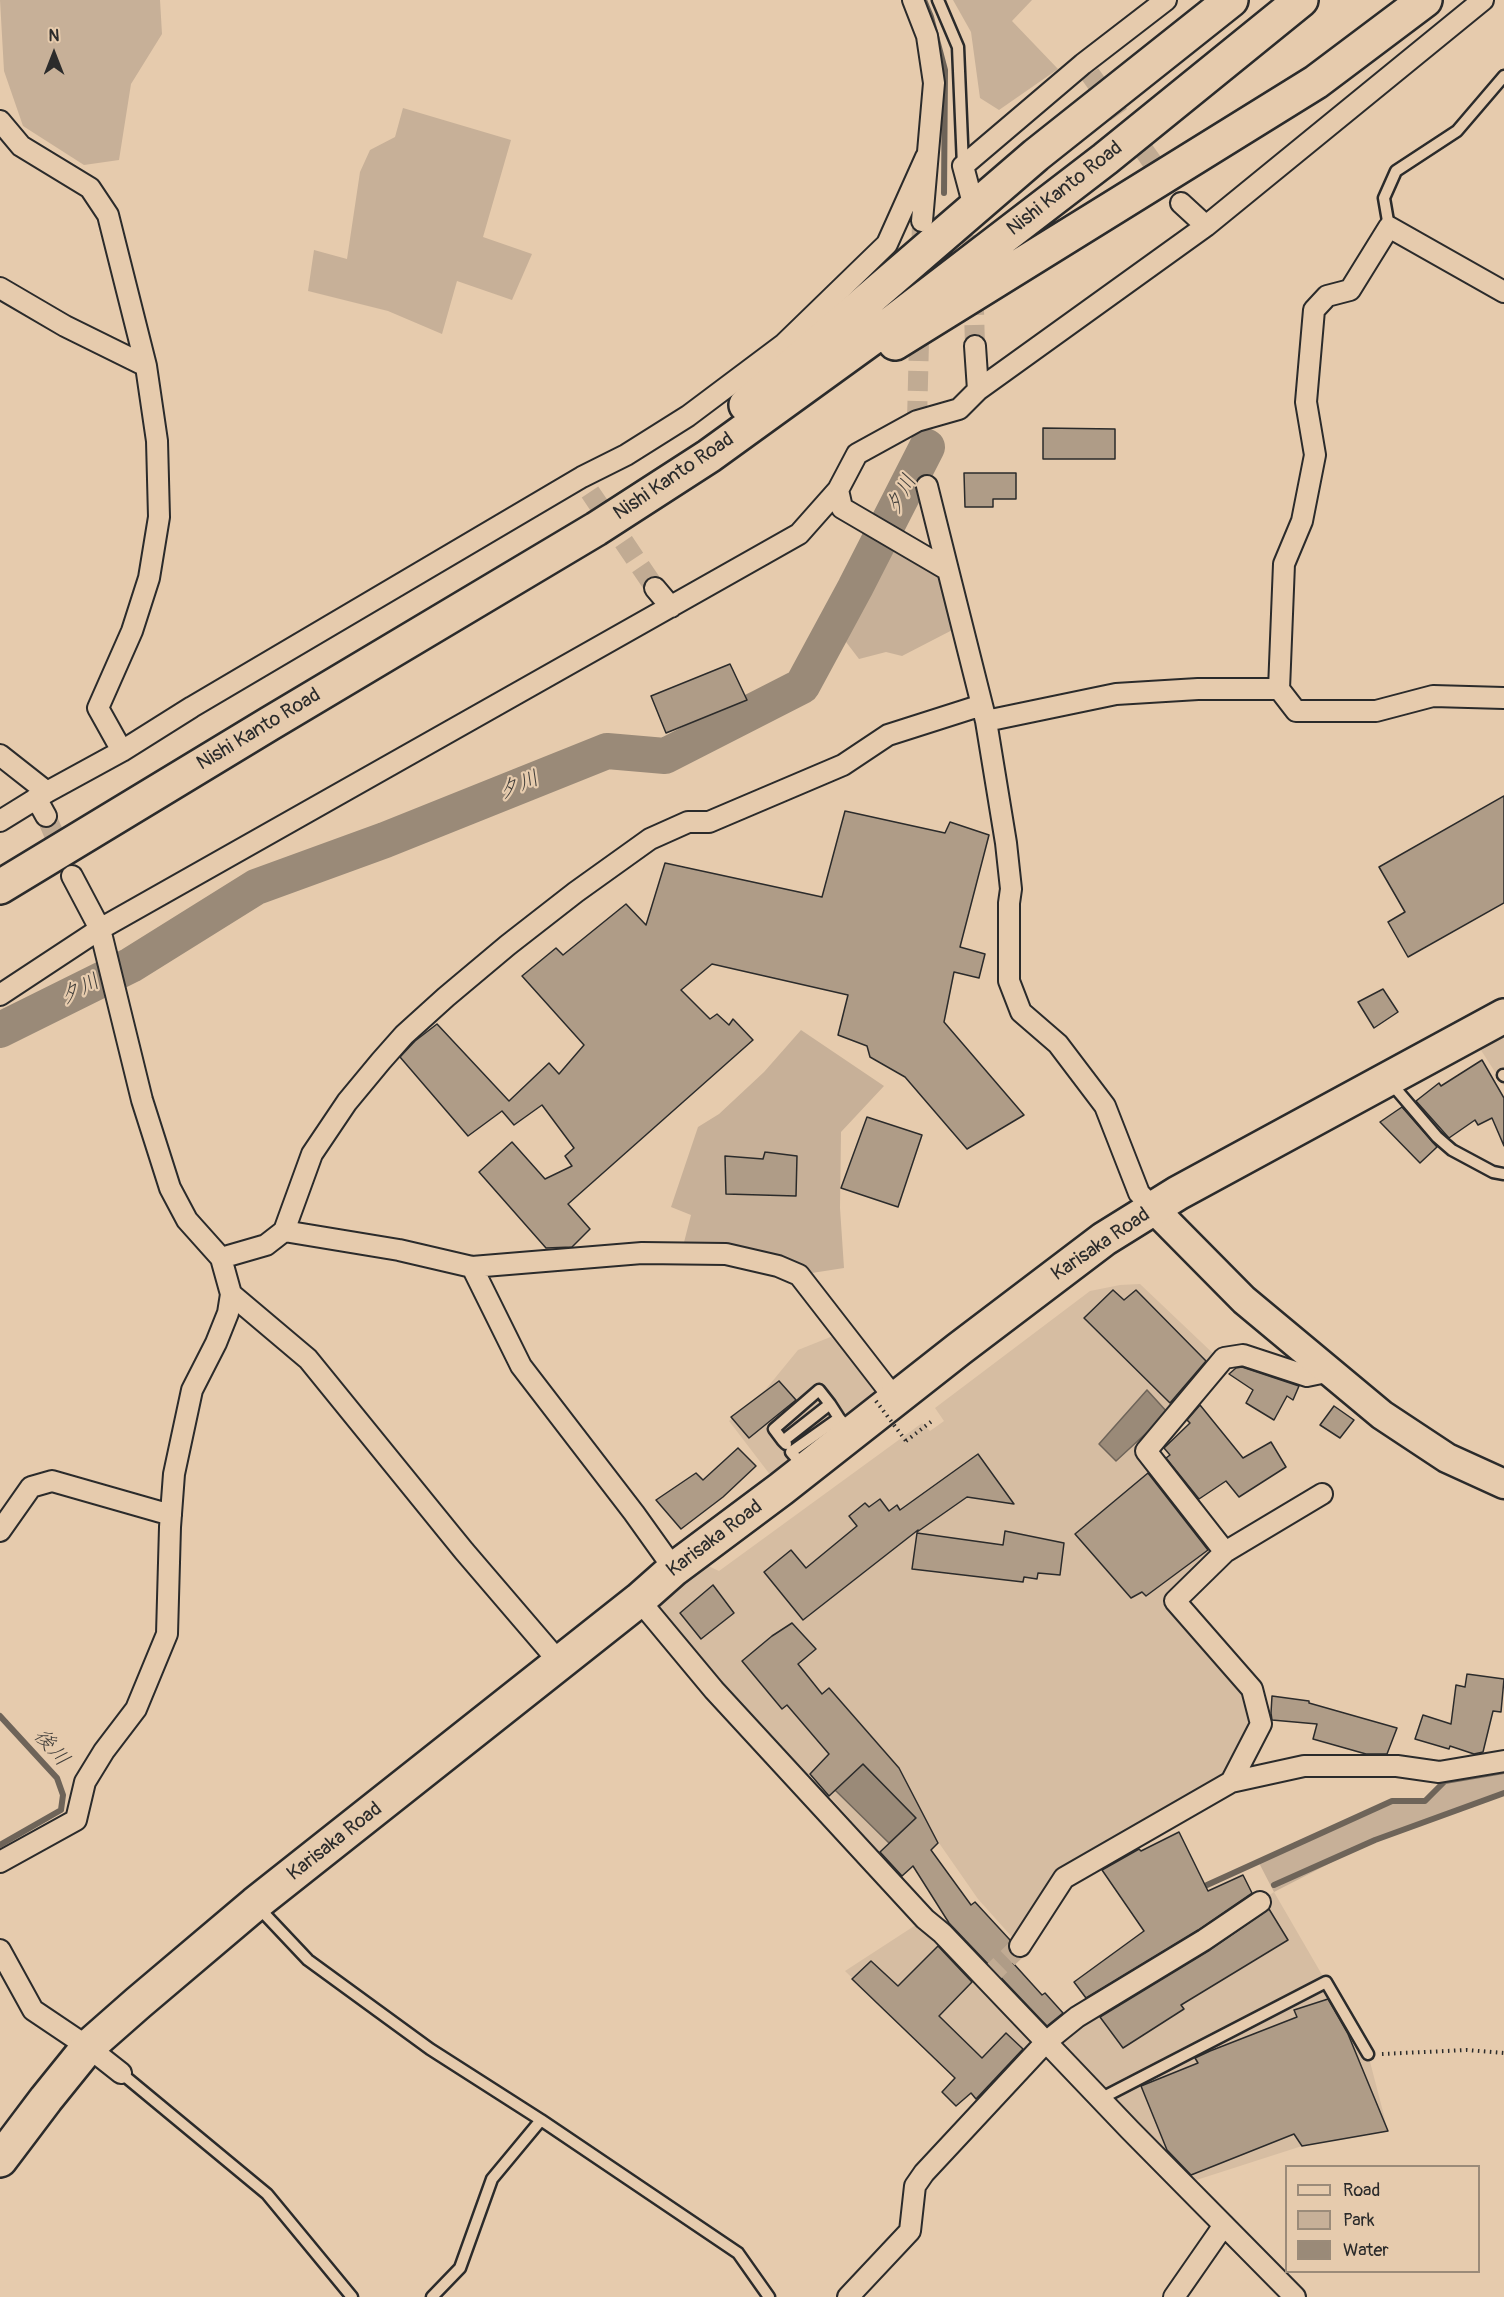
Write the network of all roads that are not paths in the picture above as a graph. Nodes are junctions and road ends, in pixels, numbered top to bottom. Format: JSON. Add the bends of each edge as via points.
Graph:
{"nodes":[{"id":1,"x":913,"y":0,"type":"edge"},
{"id":2,"x":938,"y":0,"type":"edge"},
{"id":3,"x":1166,"y":0,"type":"edge"},
{"id":4,"x":1231,"y":0,"type":"edge"},
{"id":5,"x":1301,"y":0,"type":"edge"},
{"id":6,"x":1425,"y":0,"type":"edge"},
{"id":7,"x":1483,"y":0,"type":"edge"},
{"id":8,"x":1504,"y":76,"type":"edge"},
{"id":9,"x":0,"y":121,"type":"edge"},
{"id":10,"x":926,"y":157,"type":"junction"},
{"id":11,"x":963,"y":166,"type":"junction"},
{"id":12,"x":971,"y":196,"type":"tunnel mouth"},
{"id":13,"x":1181,"y":204,"type":"tunnel mouth"},
{"id":14,"x":922,"y":221,"type":"tunnel mouth"},
{"id":15,"x":1206,"y":226,"type":"junction"},
{"id":16,"x":1389,"y":226,"type":"junction"},
{"id":17,"x":0,"y":288,"type":"edge"},
{"id":18,"x":1504,"y":292,"type":"edge"},
{"id":19,"x":975,"y":346,"type":"tunnel mouth"},
{"id":20,"x":146,"y":366,"type":"junction"},
{"id":21,"x":978,"y":390,"type":"junction"},
{"id":22,"x":709,"y":456,"type":"junction"},
{"id":23,"x":927,"y":486,"type":"dead end"},
{"id":24,"x":838,"y":490,"type":"junction"},
{"id":25,"x":948,"y":570,"type":"junction"},
{"id":26,"x":655,"y":588,"type":"tunnel mouth"},
{"id":27,"x":671,"y":607,"type":"junction"},
{"id":28,"x":405,"y":643,"type":"junction"},
{"id":29,"x":1279,"y":689,"type":"junction"},
{"id":30,"x":1504,"y":698,"type":"edge"},
{"id":31,"x":984,"y":713,"type":"junction"},
{"id":32,"x":122,"y":751,"type":"junction"},
{"id":33,"x":0,"y":755,"type":"edge"},
{"id":34,"x":42,"y":795,"type":"junction"},
{"id":35,"x":46,"y":816,"type":"tunnel mouth"},
{"id":36,"x":0,"y":821,"type":"edge"},
{"id":37,"x":72,"y":876,"type":"tunnel mouth"},
{"id":38,"x":0,"y":887,"type":"edge"},
{"id":39,"x":100,"y":929,"type":"junction"},
{"id":40,"x":0,"y":995,"type":"edge"},
{"id":41,"x":1504,"y":1016,"type":"edge"},
{"id":42,"x":1388,"y":1079,"type":"junction"},
{"id":43,"x":1504,"y":1174,"type":"edge"},
{"id":44,"x":1154,"y":1209,"type":"junction"},
{"id":45,"x":284,"y":1231,"type":"junction"},
{"id":46,"x":221,"y":1258,"type":"junction"},
{"id":47,"x":472,"y":1267,"type":"junction"},
{"id":48,"x":231,"y":1294,"type":"junction"},
{"id":49,"x":1331,"y":1371,"type":"junction"},
{"id":50,"x":886,"y":1400,"type":"junction"},
{"id":51,"x":830,"y":1404,"type":"junction"},
{"id":52,"x":846,"y":1426,"type":"junction"},
{"id":53,"x":783,"y":1441,"type":"junction"},
{"id":54,"x":799,"y":1461,"type":"junction"},
{"id":55,"x":1504,"y":1484,"type":"edge"},
{"id":56,"x":1322,"y":1494,"type":"dead end"},
{"id":57,"x":171,"y":1515,"type":"junction"},
{"id":58,"x":0,"y":1531,"type":"edge"},
{"id":59,"x":1226,"y":1552,"type":"junction"},
{"id":60,"x":674,"y":1569,"type":"junction"},
{"id":61,"x":639,"y":1600,"type":"junction"},
{"id":62,"x":560,"y":1663,"type":"junction"},
{"id":63,"x":1504,"y":1761,"type":"edge"},
{"id":64,"x":1231,"y":1782,"type":"junction"},
{"id":65,"x":0,"y":1862,"type":"edge"},
{"id":66,"x":1260,"y":1902,"type":"dead end"},
{"id":67,"x":255,"y":1905,"type":"junction"},
{"id":68,"x":1020,"y":1946,"type":"tunnel mouth"},
{"id":69,"x":3,"y":1963,"type":"edge"},
{"id":70,"x":1046,"y":2042,"type":"junction"},
{"id":71,"x":88,"y":2047,"type":"junction"},
{"id":72,"x":1368,"y":2054,"type":"road end"},
{"id":73,"x":122,"y":2073,"type":"joint"},
{"id":74,"x":1100,"y":2098,"type":"junction"},
{"id":75,"x":541,"y":2120,"type":"junction"},
{"id":76,"x":0,"y":2160,"type":"edge"},
{"id":77,"x":1224,"y":2225,"type":"junction"},
{"id":78,"x":352,"y":2297,"type":"edge"},
{"id":79,"x":432,"y":2297,"type":"edge"},
{"id":80,"x":769,"y":2297,"type":"edge"},
{"id":81,"x":848,"y":2297,"type":"edge"},
{"id":82,"x":1174,"y":2297,"type":"edge"},
{"id":83,"x":1295,"y":2297,"type":"edge"}],
"edges":[{"from":1,"to":10,"type":"street","via":[[927,36],[934,83]]},
{"from":2,"to":11,"type":"lane","via":[[958,47]]},
{"from":3,"to":11,"type":"street","via":[[1087,69]]},
{"from":4,"to":28,"type":"highway","via":[[1036,155],[718,429]]},
{"from":5,"to":22,"type":"highway","name":"Nishi Kanto Road","via":[[1104,159]]},
{"from":6,"to":22,"type":"highway","via":[[1316,82]]},
{"from":7,"to":15,"type":"street"},
{"from":8,"to":16,"type":"lane","via":[[1457,131],[1396,171],[1384,198]]},
{"from":9,"to":20,"type":"street","via":[[21,146],[90,188],[108,215]]},
{"from":10,"to":14,"type":"street"},
{"from":10,"to":32,"type":"street","via":[[887,244],[784,344],[688,416],[586,484],[192,707]]},
{"from":11,"to":12,"type":"street"},
{"from":13,"to":15,"type":"street"},
{"from":15,"to":21,"type":"street"},
{"from":16,"to":18,"type":"street"},
{"from":16,"to":29,"type":"street","via":[[1350,290],[1327,296],[1314,310],[1306,402],[1315,455],[1302,521],[1284,564]]},
{"from":17,"to":20,"type":"street"},
{"from":19,"to":21,"type":"street"},
{"from":20,"to":32,"type":"street","via":[[157,441],[159,517],[149,578],[98,708]]},
{"from":21,"to":24,"type":"street","via":[[959,410],[916,421],[857,454]]},
{"from":22,"to":28,"type":"highway","name":"Nishi Kanto Road"},
{"from":23,"to":25,"type":"street"},
{"from":24,"to":25,"type":"street","via":[[842,508]]},
{"from":24,"to":27,"type":"street","via":[[799,534]]},
{"from":25,"to":31,"type":"street"},
{"from":26,"to":27,"type":"street"},
{"from":27,"to":39,"type":"street"},
{"from":28,"to":38,"type":"highway","name":"Nishi Kanto Road"},
{"from":29,"to":30,"type":"street","via":[[1296,711],[1376,711],[1433,696]]},
{"from":29,"to":31,"type":"street","via":[[1116,694]]},
{"from":31,"to":44,"type":"street","via":[[1011,889],[1009,981],[1021,1012],[1058,1044],[1105,1106],[1139,1193]]},
{"from":31,"to":45,"type":"street","via":[[888,735],[843,765],[710,822],[688,822],[650,839],[576,892],[446,997],[381,1061],[312,1154]]},
{"from":32,"to":34,"type":"street"},
{"from":33,"to":34,"type":"street"},
{"from":34,"to":35,"type":"street"},
{"from":34,"to":36,"type":"street"},
{"from":37,"to":39,"type":"street"},
{"from":39,"to":40,"type":"street"},
{"from":39,"to":46,"type":"street","via":[[142,1100],[170,1188],[187,1220]]},
{"from":41,"to":42,"type":"highway","name":"Karisaka Road"},
{"from":42,"to":43,"type":"lane","via":[[1452,1150]]},
{"from":42,"to":44,"type":"highway","name":"Karisaka Road"},
{"from":44,"to":49,"type":"street","via":[[1244,1300]]},
{"from":44,"to":50,"type":"highway","name":"Karisaka Road","via":[[1104,1239]]},
{"from":45,"to":46,"type":"street","via":[[266,1245]]},
{"from":45,"to":47,"type":"street"},
{"from":46,"to":48,"type":"street"},
{"from":47,"to":50,"type":"street","via":[[642,1253],[726,1254],[778,1266],[799,1275]]},
{"from":47,"to":60,"type":"street","via":[[521,1366]]},
{"from":48,"to":57,"type":"street","via":[[216,1343],[192,1390],[174,1474]]},
{"from":48,"to":62,"type":"street","via":[[308,1359]]},
{"from":49,"to":55,"type":"street","via":[[1382,1415],[1447,1458]]},
{"from":49,"to":59,"type":"street","via":[[1307,1376],[1243,1355],[1224,1358],[1146,1451]]},
{"from":50,"to":52,"type":"highway","name":"Karisaka Road"},
{"from":51,"to":52,"type":"lane"},
{"from":51,"to":53,"type":"lane"},
{"from":51,"to":53,"type":"lane","via":[[819,1390],[774,1430]]},
{"from":52,"to":54,"type":"highway","name":"Karisaka Road"},
{"from":53,"to":54,"type":"lane"},
{"from":54,"to":60,"type":"highway","name":"Karisaka Road"},
{"from":56,"to":59,"type":"street"},
{"from":57,"to":58,"type":"street","via":[[52,1481],[31,1487]]},
{"from":57,"to":65,"type":"street","via":[[167,1634],[136,1709],[85,1782],[76,1820]]},
{"from":59,"to":64,"type":"street","via":[[1174,1601],[1251,1689],[1262,1724]]},
{"from":60,"to":61,"type":"highway","name":"Karisaka Road"},
{"from":61,"to":62,"type":"highway","name":"Karisaka Road"},
{"from":61,"to":70,"type":"street","via":[[714,1690],[925,1919]]},
{"from":62,"to":67,"type":"highway","name":"Karisaka Road"},
{"from":63,"to":64,"type":"street","via":[[1439,1773],[1397,1766],[1304,1766]]},
{"from":64,"to":68,"type":"street","via":[[1064,1878]]},
{"from":66,"to":70,"type":"street","via":[[1077,2017]]},
{"from":67,"to":71,"type":"highway","name":"Karisaka Road"},
{"from":67,"to":75,"type":"lane","via":[[308,1960],[430,2049]]},
{"from":69,"to":71,"type":"street","via":[[33,2010]]},
{"from":70,"to":74,"type":"street"},
{"from":70,"to":81,"type":"street","via":[[924,2173],[915,2186],[910,2231]]},
{"from":71,"to":73,"type":"street"},
{"from":71,"to":76,"type":"highway","name":"Karisaka Road"},
{"from":72,"to":74,"type":"lane","via":[[1326,1982]]},
{"from":73,"to":78,"type":"lane","via":[[267,2194]]},
{"from":74,"to":77,"type":"street"},
{"from":75,"to":79,"type":"lane","via":[[492,2179],[460,2268]]},
{"from":75,"to":80,"type":"lane","via":[[738,2253]]},
{"from":77,"to":82,"type":"street"},
{"from":77,"to":83,"type":"street"}]}
